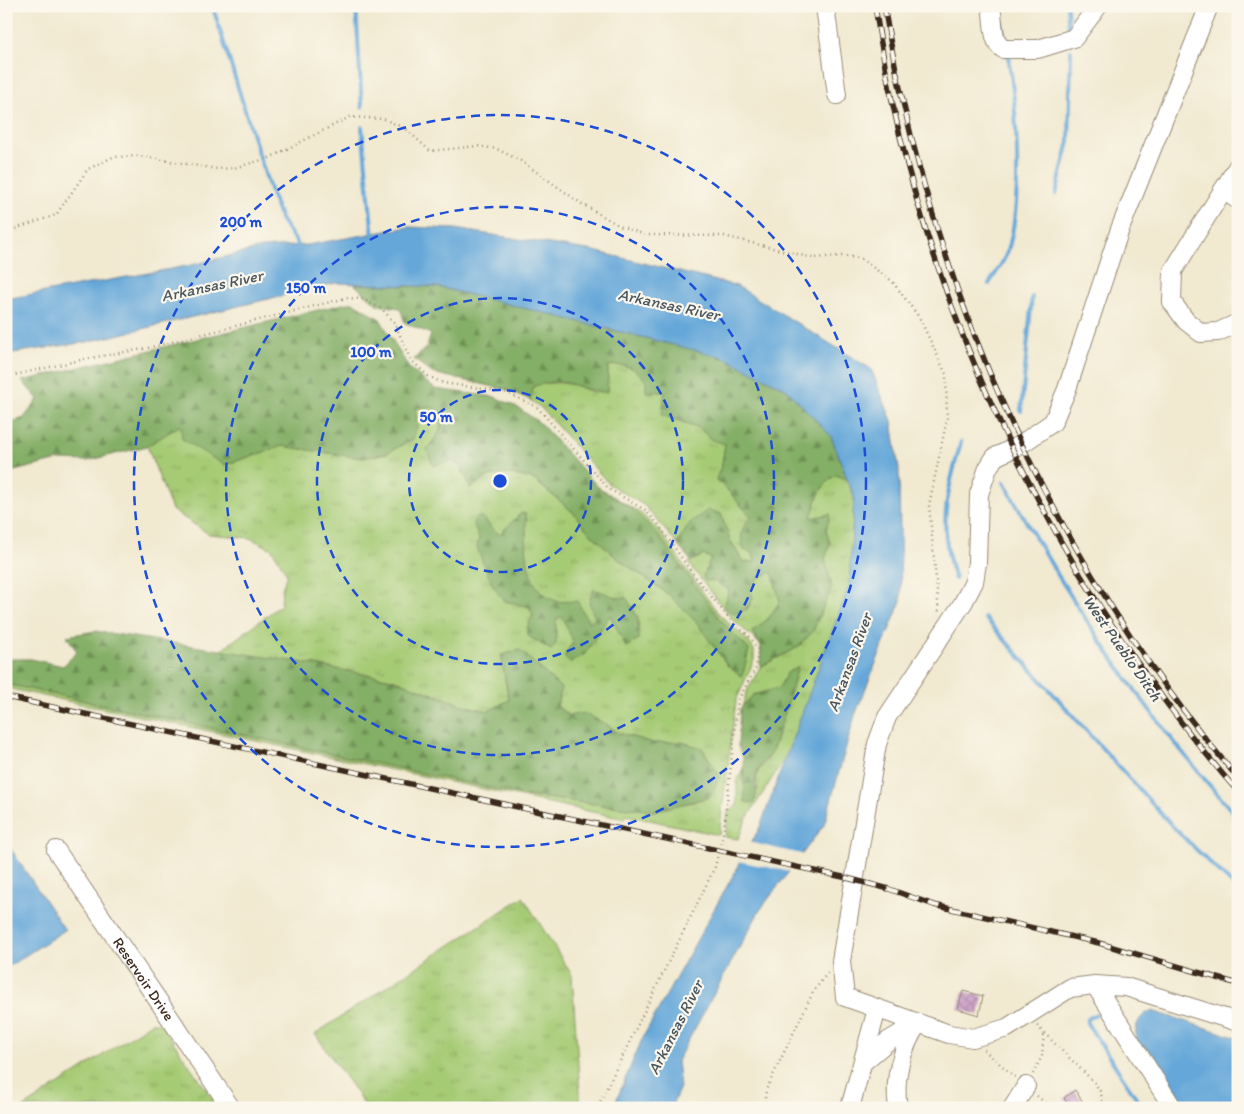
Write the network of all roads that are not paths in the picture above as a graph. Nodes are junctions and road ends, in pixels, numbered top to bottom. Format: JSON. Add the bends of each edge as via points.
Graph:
{"nodes":[{"id":1,"x":824,"y":6,"type":"edge"},
{"id":2,"x":991,"y":6,"type":"edge"},
{"id":3,"x":1098,"y":6,"type":"edge"},
{"id":4,"x":1209,"y":6,"type":"edge"},
{"id":5,"x":837,"y":95,"type":"dead end"},
{"id":6,"x":1238,"y":166,"type":"edge"},
{"id":7,"x":1223,"y":190,"type":"junction"},
{"id":8,"x":1238,"y":200,"type":"edge"},
{"id":9,"x":1238,"y":323,"type":"edge"},
{"id":10,"x":56,"y":850,"type":"dead end"},
{"id":11,"x":1095,"y":985,"type":"junction"},
{"id":12,"x":877,"y":1009,"type":"junction"},
{"id":13,"x":1238,"y":1022,"type":"edge"},
{"id":14,"x":918,"y":1023,"type":"junction"},
{"id":15,"x":863,"y":1062,"type":"junction"},
{"id":16,"x":1026,"y":1086,"type":"road end"},
{"id":17,"x":1011,"y":1107,"type":"edge"},
{"id":18,"x":231,"y":1108,"type":"edge"},
{"id":19,"x":850,"y":1108,"type":"edge"},
{"id":20,"x":898,"y":1108,"type":"edge"},
{"id":21,"x":1174,"y":1108,"type":"edge"}],
"edges":[{"from":1,"to":5,"type":"street"},
{"from":2,"to":3,"type":"street","via":[[999,47],[1011,49],[1038,49],[1062,44],[1074,38]]},
{"from":4,"to":12,"type":"street","via":[[1120,229],[1053,422],[1044,431],[996,457],[988,468],[979,494],[974,582],[963,604],[887,718],[877,744],[841,960],[845,997]]},
{"from":6,"to":7,"type":"street"},
{"from":7,"to":8,"type":"street"},
{"from":7,"to":9,"type":"street","via":[[1173,271],[1172,302],[1186,321],[1201,332],[1218,332]]},
{"from":10,"to":18,"type":"street","name":"Reservoir Drive"},
{"from":11,"to":13,"type":"street","via":[[1126,987]]},
{"from":11,"to":14,"type":"street","via":[[1070,988],[1007,1028],[969,1037]]},
{"from":11,"to":21,"type":"street"},
{"from":12,"to":14,"type":"street"},
{"from":12,"to":15,"type":"street"},
{"from":14,"to":15,"type":"street","via":[[888,1041]]},
{"from":14,"to":20,"type":"street","via":[[901,1056]]},
{"from":15,"to":19,"type":"street"},
{"from":16,"to":17,"type":"street"}]}
